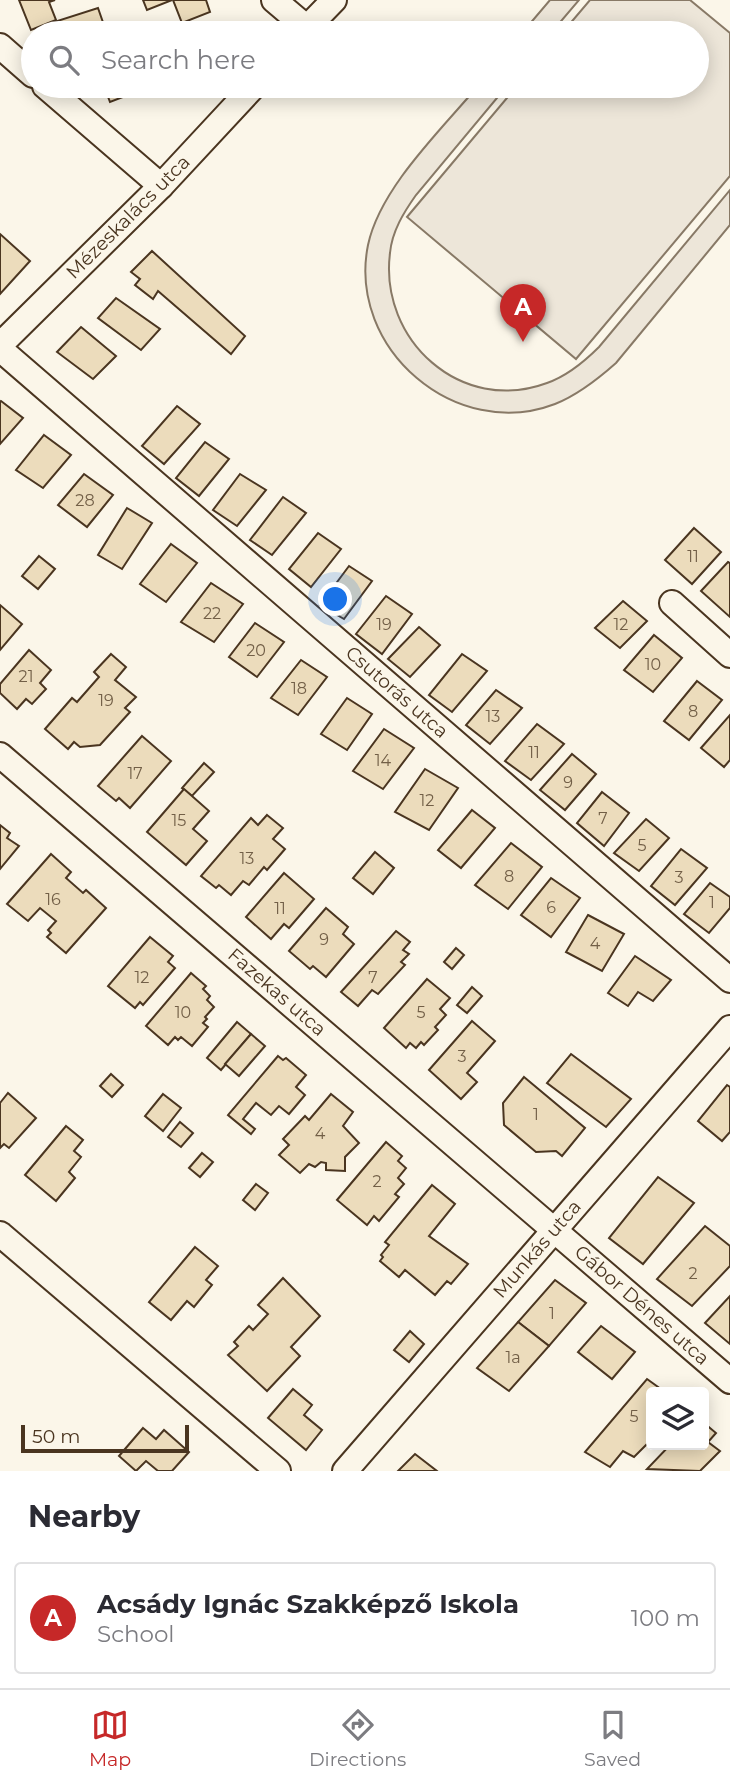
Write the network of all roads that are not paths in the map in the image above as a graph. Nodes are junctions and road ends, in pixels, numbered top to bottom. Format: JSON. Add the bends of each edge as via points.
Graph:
{"nodes":[{"id":1,"x":274,"y":0,"type":"edge"},
{"id":2,"x":334,"y":0,"type":"edge"},
{"id":3,"x":294,"y":21,"type":"edge"},
{"id":4,"x":314,"y":21,"type":"edge"},
{"id":5,"x":0,"y":46,"type":"edge"},
{"id":6,"x":21,"y":64,"type":"edge"},
{"id":7,"x":59,"y":98,"type":"edge"},
{"id":8,"x":243,"y":98,"type":"edge"},
{"id":9,"x":161,"y":186,"type":"junction"},
{"id":10,"x":0,"y":347,"type":"edge"},
{"id":11,"x":672,"y":603,"type":"dead end"},
{"id":12,"x":730,"y":654,"type":"edge"},
{"id":13,"x":0,"y":755,"type":"edge"},
{"id":14,"x":730,"y":980,"type":"edge"},
{"id":15,"x":730,"y":1028,"type":"edge"},
{"id":16,"x":554,"y":1228,"type":"junction"},
{"id":17,"x":0,"y":1234,"type":"edge"},
{"id":18,"x":730,"y":1381,"type":"edge"},
{"id":19,"x":278,"y":1471,"type":"edge"},
{"id":20,"x":345,"y":1471,"type":"edge"}],
"edges":[{"from":1,"to":3,"type":"street"},
{"from":2,"to":4,"type":"street"},
{"from":5,"to":6,"type":"street"},
{"from":7,"to":9,"type":"street"},
{"from":8,"to":9,"type":"street","name":"Mézeskalács utca"},
{"from":9,"to":10,"type":"street","name":"Mézeskalács utca"},
{"from":10,"to":14,"type":"street","name":"Csutorás utca"},
{"from":11,"to":12,"type":"street"},
{"from":13,"to":16,"type":"street","name":"Fazekas utca"},
{"from":15,"to":16,"type":"street","name":"Munkás utca"},
{"from":16,"to":18,"type":"street","name":"Gábor Dénes utca"},
{"from":16,"to":20,"type":"street","name":"Munkás utca"},
{"from":17,"to":19,"type":"street"}]}
